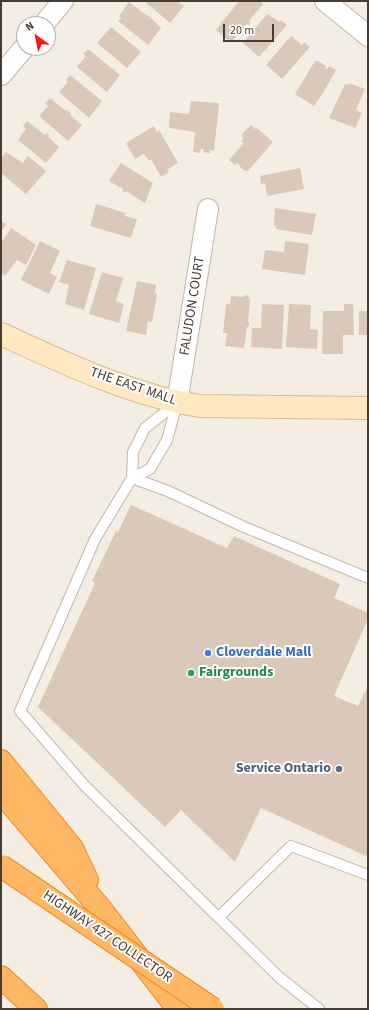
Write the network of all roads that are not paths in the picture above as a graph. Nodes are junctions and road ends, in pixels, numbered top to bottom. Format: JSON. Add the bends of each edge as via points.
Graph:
{"nodes":[{"id":1,"x":63,"y":1,"type":"edge"},
{"id":2,"x":325,"y":1,"type":"edge"},
{"id":3,"x":51,"y":16,"type":"edge"},
{"id":4,"x":368,"y":36,"type":"edge"},
{"id":5,"x":17,"y":56,"type":"edge"},
{"id":6,"x":1,"y":75,"type":"edge"},
{"id":7,"x":208,"y":209,"type":"dead end"},
{"id":8,"x":1,"y":334,"type":"edge"},
{"id":9,"x":177,"y":403,"type":"junction"},
{"id":10,"x":368,"y":408,"type":"edge"},
{"id":11,"x":132,"y":478,"type":"junction"},
{"id":12,"x":368,"y":578,"type":"edge"},
{"id":13,"x":1,"y":761,"type":"edge"},
{"id":14,"x":1,"y":792,"type":"edge"},
{"id":15,"x":1,"y":866,"type":"edge"},
{"id":16,"x":368,"y":875,"type":"edge"},
{"id":17,"x":100,"y":908,"type":"junction"},
{"id":18,"x":219,"y":917,"type":"junction"},
{"id":19,"x":1,"y":977,"type":"edge"},
{"id":20,"x":36,"y":1009,"type":"edge"},
{"id":21,"x":178,"y":1009,"type":"edge"},
{"id":22,"x":213,"y":1009,"type":"edge"},
{"id":23,"x":318,"y":1009,"type":"edge"}],
"edges":[{"from":1,"to":3,"type":"street"},
{"from":2,"to":4,"type":"street"},
{"from":5,"to":6,"type":"street"},
{"from":7,"to":9,"type":"street","name":"FALUDON COURT"},
{"from":8,"to":9,"type":"main road","name":"THE EAST MALL","via":[[127,388]]},
{"from":9,"to":10,"type":"main road","name":"THE EAST MALL","via":[[200,406]]},
{"from":9,"to":11,"type":"lane","via":[[167,440],[150,469]]},
{"from":9,"to":11,"type":"lane","via":[[147,425],[133,452]]},
{"from":11,"to":12,"type":"lane","via":[[168,491],[244,527]]},
{"from":11,"to":18,"type":"lane","via":[[95,539],[20,711],[85,786]]},
{"from":13,"to":17,"type":"highway","via":[[72,848]]},
{"from":14,"to":17,"type":"highway"},
{"from":15,"to":22,"type":"highway","name":"HIGHWAY 427 COLLECTOR","bridge":true},
{"from":16,"to":18,"type":"lane","via":[[291,846]]},
{"from":17,"to":21,"type":"highway"},
{"from":18,"to":23,"type":"lane","via":[[279,977]]},
{"from":19,"to":20,"type":"highway"}]}
